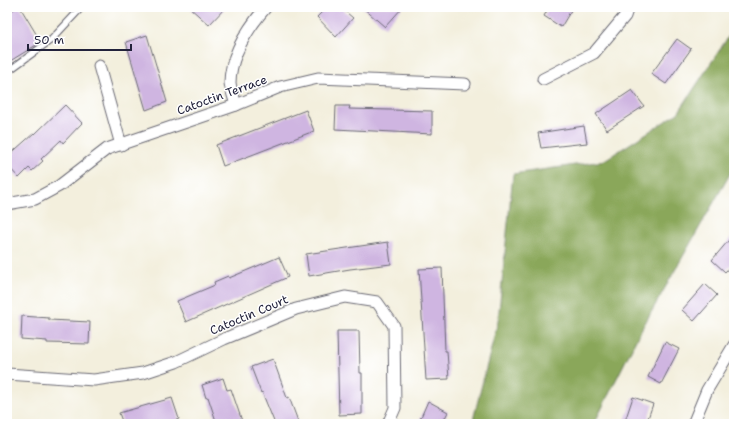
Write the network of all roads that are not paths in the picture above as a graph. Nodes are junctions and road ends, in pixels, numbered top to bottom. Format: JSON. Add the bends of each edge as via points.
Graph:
{"nodes":[{"id":1,"x":82,"y":7,"type":"edge"},
{"id":2,"x":266,"y":7,"type":"edge"},
{"id":3,"x":628,"y":7,"type":"edge"},
{"id":4,"x":99,"y":66,"type":"dead end"},
{"id":5,"x":7,"y":72,"type":"edge"},
{"id":6,"x":543,"y":79,"type":"dead end"},
{"id":7,"x":465,"y":84,"type":"dead end"},
{"id":8,"x":236,"y":105,"type":"junction"},
{"id":9,"x":121,"y":145,"type":"junction"},
{"id":10,"x":7,"y":204,"type":"edge"},
{"id":11,"x":734,"y":344,"type":"edge"},
{"id":12,"x":7,"y":374,"type":"edge"},
{"id":13,"x":388,"y":424,"type":"edge"},
{"id":14,"x":693,"y":424,"type":"edge"}],
"edges":[{"from":1,"to":5,"type":"lane","via":[[50,40]]},
{"from":2,"to":8,"type":"street","via":[[251,28],[233,62],[230,84]]},
{"from":3,"to":6,"type":"street","via":[[625,16],[594,52]]},
{"from":4,"to":9,"type":"street"},
{"from":7,"to":8,"type":"street","name":"Catoctin Terrace","via":[[318,78],[280,87]]},
{"from":8,"to":9,"type":"street","name":"Catoctin Terrace"},
{"from":9,"to":10,"type":"street","name":"Catoctin Terrace","via":[[107,149],[59,186],[35,199]]},
{"from":11,"to":14,"type":"street","via":[[707,390]]},
{"from":12,"to":13,"type":"street","name":"Catoctin Court","via":[[94,380],[143,373],[176,362],[224,338],[296,309],[345,297],[378,302],[394,326],[395,408]]}]}
